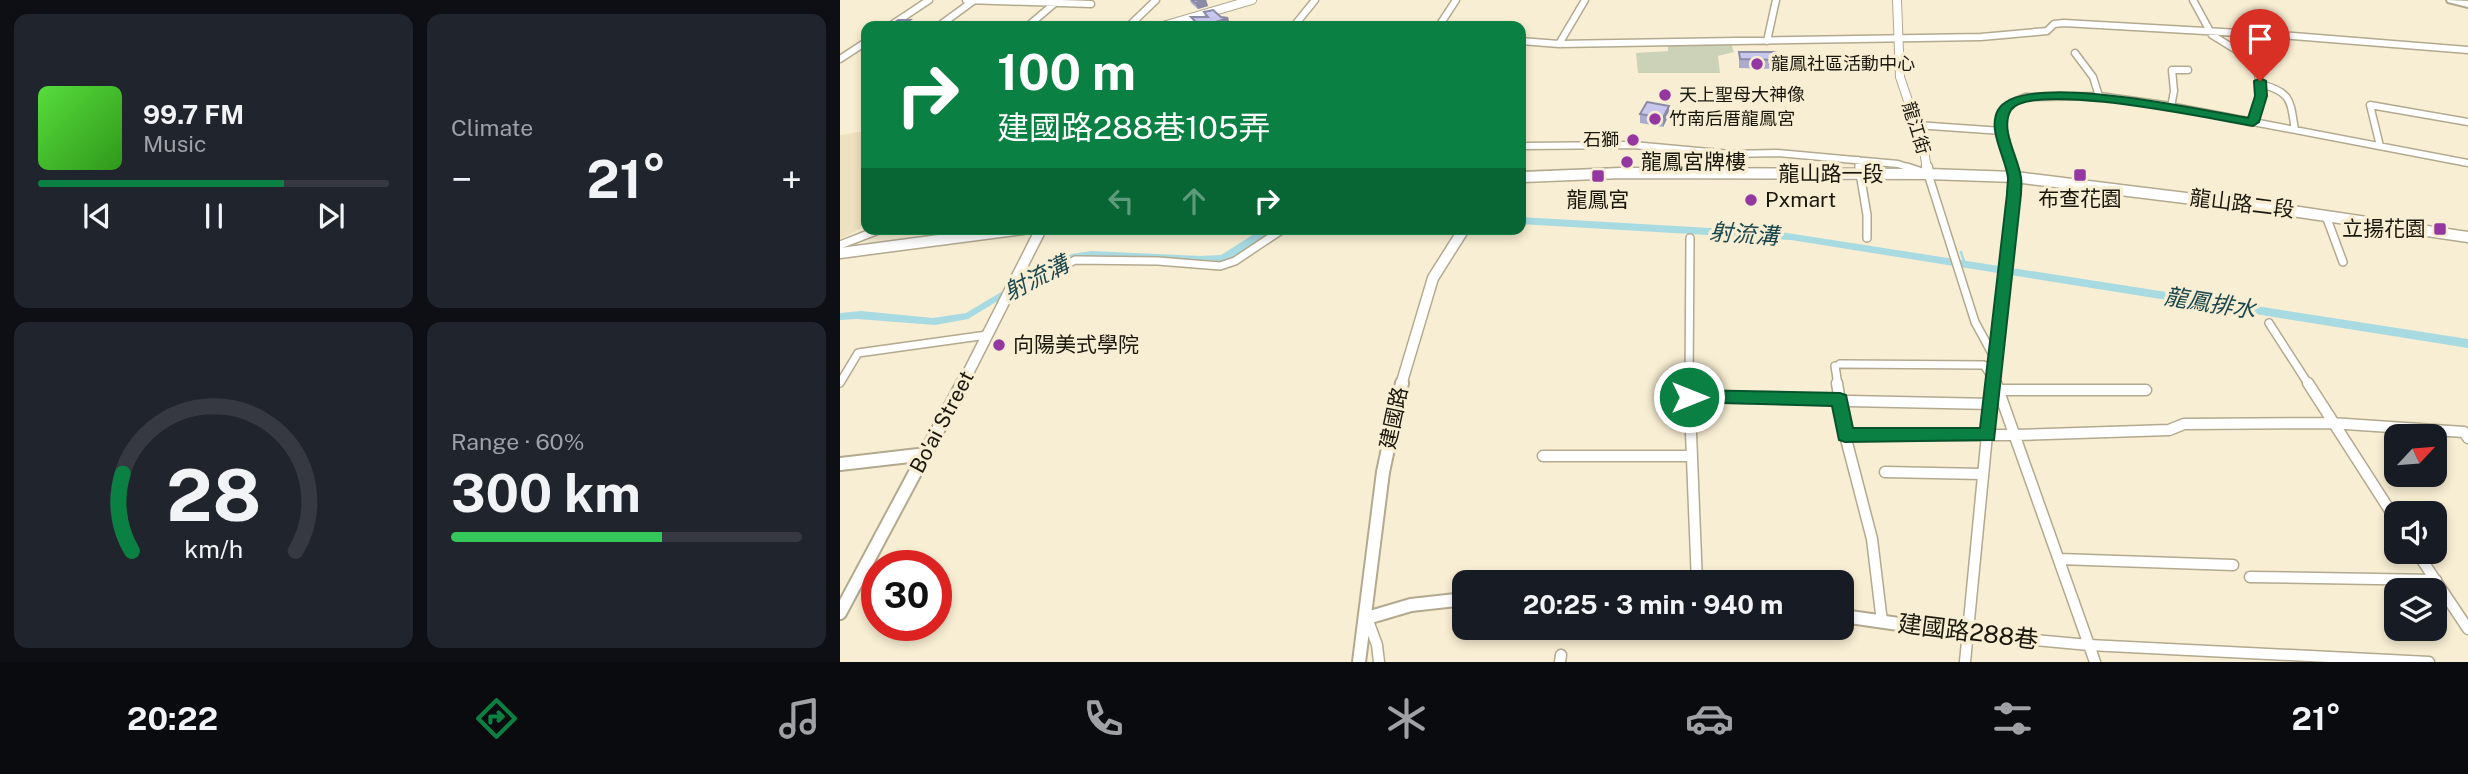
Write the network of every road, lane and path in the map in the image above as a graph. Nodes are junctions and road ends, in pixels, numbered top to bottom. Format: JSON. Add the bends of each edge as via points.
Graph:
{"nodes":[{"id":1,"x":929,"y":0,"type":"edge"},
{"id":2,"x":966,"y":0,"type":"edge"},
{"id":3,"x":1156,"y":0,"type":"edge"},
{"id":4,"x":1252,"y":0,"type":"edge"},
{"id":5,"x":1315,"y":0,"type":"edge"},
{"id":6,"x":1456,"y":0,"type":"edge"},
{"id":7,"x":1585,"y":0,"type":"edge"},
{"id":8,"x":1776,"y":0,"type":"edge"},
{"id":9,"x":1897,"y":0,"type":"edge"},
{"id":10,"x":2193,"y":0,"type":"edge"},
{"id":11,"x":2451,"y":0,"type":"edge"},
{"id":12,"x":2461,"y":0,"type":"edge"},
{"id":13,"x":973,"y":1,"type":"edge"},
{"id":14,"x":1056,"y":3,"type":"junction"},
{"id":15,"x":2468,"y":3,"type":"edge"},
{"id":16,"x":1091,"y":4,"type":"dead end"},
{"id":17,"x":898,"y":21,"type":"edge"},
{"id":18,"x":946,"y":21,"type":"edge"},
{"id":19,"x":1034,"y":21,"type":"edge"},
{"id":20,"x":1134,"y":21,"type":"edge"},
{"id":21,"x":1180,"y":21,"type":"edge"},
{"id":22,"x":1298,"y":21,"type":"edge"},
{"id":23,"x":1442,"y":21,"type":"edge"},
{"id":24,"x":2209,"y":31,"type":"junction"},
{"id":25,"x":1897,"y":38,"type":"junction"},
{"id":26,"x":1526,"y":41,"type":"edge"},
{"id":27,"x":1767,"y":41,"type":"junction"},
{"id":28,"x":1559,"y":44,"type":"junction"},
{"id":29,"x":861,"y":46,"type":"edge"},
{"id":30,"x":855,"y":50,"type":"junction"},
{"id":31,"x":2468,"y":50,"type":"edge"},
{"id":32,"x":861,"y":51,"type":"edge"},
{"id":33,"x":2075,"y":53,"type":"dead end"},
{"id":34,"x":840,"y":59,"type":"edge"},
{"id":35,"x":2188,"y":70,"type":"dead end"},
{"id":36,"x":2260,"y":84,"type":"junction"},
{"id":37,"x":2099,"y":96,"type":"junction"},
{"id":38,"x":2171,"y":107,"type":"junction"},
{"id":39,"x":2253,"y":122,"type":"junction"},
{"id":40,"x":2468,"y":122,"type":"edge"},
{"id":41,"x":1916,"y":125,"type":"junction"},
{"id":42,"x":2295,"y":130,"type":"junction"},
{"id":43,"x":2002,"y":131,"type":"junction"},
{"id":44,"x":1526,"y":146,"type":"edge"},
{"id":45,"x":2380,"y":146,"type":"junction"},
{"id":46,"x":1858,"y":160,"type":"junction"},
{"id":47,"x":2468,"y":163,"type":"edge"},
{"id":48,"x":1861,"y":174,"type":"junction"},
{"id":49,"x":1928,"y":174,"type":"junction"},
{"id":50,"x":1526,"y":177,"type":"edge"},
{"id":51,"x":2015,"y":177,"type":"junction"},
{"id":52,"x":2326,"y":216,"type":"junction"},
{"id":53,"x":866,"y":235,"type":"edge"},
{"id":54,"x":977,"y":235,"type":"edge"},
{"id":55,"x":1038,"y":235,"type":"edge"},
{"id":56,"x":1274,"y":235,"type":"edge"},
{"id":57,"x":1460,"y":235,"type":"edge"},
{"id":58,"x":2468,"y":237,"type":"edge"},
{"id":59,"x":1867,"y":238,"type":"dead end"},
{"id":60,"x":1690,"y":239,"type":"dead end"},
{"id":61,"x":840,"y":245,"type":"edge"},
{"id":62,"x":840,"y":253,"type":"edge"},
{"id":63,"x":2343,"y":261,"type":"dead end"},
{"id":64,"x":1008,"y":293,"type":"junction"},
{"id":65,"x":2269,"y":323,"type":"dead end"},
{"id":66,"x":987,"y":335,"type":"junction"},
{"id":67,"x":1994,"y":357,"type":"junction"},
{"id":68,"x":1994,"y":377,"type":"junction"},
{"id":69,"x":840,"y":383,"type":"edge"},
{"id":70,"x":2000,"y":390,"type":"junction"},
{"id":71,"x":2146,"y":390,"type":"dead end"},
{"id":72,"x":1689,"y":397,"type":"junction"},
{"id":73,"x":1844,"y":400,"type":"junction"},
{"id":74,"x":1992,"y":404,"type":"junction"},
{"id":75,"x":2331,"y":423,"type":"junction"},
{"id":76,"x":1845,"y":435,"type":"junction"},
{"id":77,"x":1988,"y":435,"type":"junction"},
{"id":78,"x":2015,"y":435,"type":"junction"},
{"id":79,"x":2468,"y":438,"type":"edge"},
{"id":80,"x":927,"y":454,"type":"junction"},
{"id":81,"x":1543,"y":456,"type":"dead end"},
{"id":82,"x":1692,"y":456,"type":"junction"},
{"id":83,"x":840,"y":464,"type":"edge"},
{"id":84,"x":1885,"y":472,"type":"dead end"},
{"id":85,"x":1982,"y":474,"type":"junction"},
{"id":86,"x":2384,"y":502,"type":"edge"},
{"id":87,"x":2059,"y":559,"type":"junction"},
{"id":88,"x":2233,"y":565,"type":"dead end"},
{"id":89,"x":1696,"y":570,"type":"edge"},
{"id":90,"x":2250,"y":577,"type":"dead end"},
{"id":91,"x":2384,"y":579,"type":"edge"},
{"id":92,"x":2447,"y":597,"type":"edge"},
{"id":93,"x":1452,"y":601,"type":"edge"},
{"id":94,"x":840,"y":613,"type":"edge"},
{"id":95,"x":1367,"y":618,"type":"junction"},
{"id":96,"x":1854,"y":618,"type":"edge"},
{"id":97,"x":1882,"y":622,"type":"junction"},
{"id":98,"x":2468,"y":629,"type":"edge"},
{"id":99,"x":1968,"y":634,"type":"junction"},
{"id":100,"x":2089,"y":645,"type":"junction"},
{"id":101,"x":1359,"y":662,"type":"edge"},
{"id":102,"x":1379,"y":662,"type":"edge"},
{"id":103,"x":1965,"y":662,"type":"edge"},
{"id":104,"x":2095,"y":662,"type":"edge"},
{"id":105,"x":2429,"y":662,"type":"edge"}],
"edges":[{"from":1,"to":17,"type":"street"},
{"from":2,"to":13,"type":"street"},
{"from":3,"to":20,"type":"street"},
{"from":4,"to":21,"type":"street"},
{"from":5,"to":22,"type":"street"},
{"from":6,"to":23,"type":"street"},
{"from":7,"to":28,"type":"street"},
{"from":8,"to":27,"type":"street"},
{"from":9,"to":25,"type":"street","name":"龍江街"},
{"from":10,"to":24,"type":"street"},
{"from":11,"to":15,"type":"highway"},
{"from":12,"to":15,"type":"highway"},
{"from":13,"to":14,"type":"street"},
{"from":13,"to":18,"type":"street"},
{"from":14,"to":16,"type":"street"},
{"from":14,"to":19,"type":"street"},
{"from":24,"to":25,"type":"street","via":[[2064,23],[2047,31],[2001,36]]},
{"from":24,"to":31,"type":"street"},
{"from":24,"to":36,"type":"street","via":[[2246,56]]},
{"from":25,"to":27,"type":"street"},
{"from":25,"to":41,"type":"street","name":"龍江街","via":[[1900,77]]},
{"from":26,"to":28,"type":"street"},
{"from":27,"to":28,"type":"street"},
{"from":29,"to":30,"type":"street"},
{"from":30,"to":32,"type":"street"},
{"from":30,"to":34,"type":"street"},
{"from":33,"to":37,"type":"street","via":[[2093,76]]},
{"from":35,"to":38,"type":"street","via":[[2172,70]]},
{"from":36,"to":39,"type":"street"},
{"from":36,"to":42,"type":"street","via":[[2288,94]]},
{"from":37,"to":38,"type":"street"},
{"from":37,"to":43,"type":"street","via":[[2026,97],[2003,112]]},
{"from":38,"to":39,"type":"street"},
{"from":39,"to":42,"type":"street"},
{"from":40,"to":45,"type":"street","via":[[2370,105]]},
{"from":41,"to":43,"type":"street"},
{"from":41,"to":49,"type":"street","name":"龍江街"},
{"from":42,"to":45,"type":"street"},
{"from":43,"to":51,"type":"street"},
{"from":44,"to":46,"type":"street","via":[[1633,145]]},
{"from":45,"to":47,"type":"street"},
{"from":46,"to":48,"type":"street"},
{"from":46,"to":49,"type":"street","via":[[1898,164]]},
{"from":48,"to":49,"type":"street","name":"龍山路一段"},
{"from":48,"to":50,"type":"street","name":"龍山路一段"},
{"from":48,"to":59,"type":"street"},
{"from":49,"to":51,"type":"street","name":"龍山路一段"},
{"from":49,"to":67,"type":"street","via":[[1975,321]]},
{"from":51,"to":52,"type":"street","name":"龍山路二段"},
{"from":51,"to":67,"type":"street"},
{"from":52,"to":58,"type":"street","name":"龍山路二段"},
{"from":52,"to":63,"type":"street"},
{"from":53,"to":61,"type":"street"},
{"from":54,"to":62,"type":"street"},
{"from":55,"to":64,"type":"street","name":"Bo'ai Street"},
{"from":56,"to":64,"type":"street","via":[[1220,266],[1075,260]]},
{"from":57,"to":95,"type":"street","name":"建國路","via":[[1433,278],[1404,373],[1383,472]]},
{"from":60,"to":72,"type":"street"},
{"from":64,"to":66,"type":"street","name":"Bo'ai Street"},
{"from":65,"to":75,"type":"street"},
{"from":66,"to":69,"type":"street","via":[[858,353]]},
{"from":66,"to":80,"type":"street","name":"Bo'ai Street"},
{"from":67,"to":68,"type":"street"},
{"from":68,"to":70,"type":"street"},
{"from":68,"to":73,"type":"street","via":[[1984,365],[1837,365]]},
{"from":68,"to":74,"type":"street"},
{"from":70,"to":71,"type":"street"},
{"from":70,"to":78,"type":"street"},
{"from":72,"to":73,"type":"street"},
{"from":72,"to":82,"type":"street"},
{"from":73,"to":74,"type":"street"},
{"from":73,"to":76,"type":"street"},
{"from":74,"to":77,"type":"street"},
{"from":75,"to":78,"type":"street","via":[[2184,424],[2169,430]]},
{"from":75,"to":79,"type":"street","via":[[2464,432]]},
{"from":75,"to":86,"type":"street"},
{"from":76,"to":77,"type":"street"},
{"from":76,"to":97,"type":"street","via":[[1872,539]]},
{"from":77,"to":78,"type":"street"},
{"from":77,"to":85,"type":"street"},
{"from":78,"to":87,"type":"street"},
{"from":80,"to":83,"type":"street"},
{"from":80,"to":94,"type":"street","name":"Bo'ai Street"},
{"from":81,"to":82,"type":"street"},
{"from":82,"to":89,"type":"street"},
{"from":84,"to":85,"type":"street"},
{"from":85,"to":99,"type":"street"},
{"from":87,"to":88,"type":"street"},
{"from":87,"to":100,"type":"street"},
{"from":90,"to":91,"type":"street"},
{"from":92,"to":98,"type":"street"},
{"from":93,"to":95,"type":"street"},
{"from":95,"to":101,"type":"street","name":"建國路"},
{"from":95,"to":102,"type":"street","name":"建國路"},
{"from":96,"to":97,"type":"street","name":"建國路288巷"},
{"from":97,"to":99,"type":"street","name":"建國路288巷"},
{"from":99,"to":100,"type":"street","name":"建國路288巷"},
{"from":99,"to":103,"type":"street"},
{"from":100,"to":104,"type":"street"},
{"from":100,"to":105,"type":"street","name":"建國路288巷"}]}
